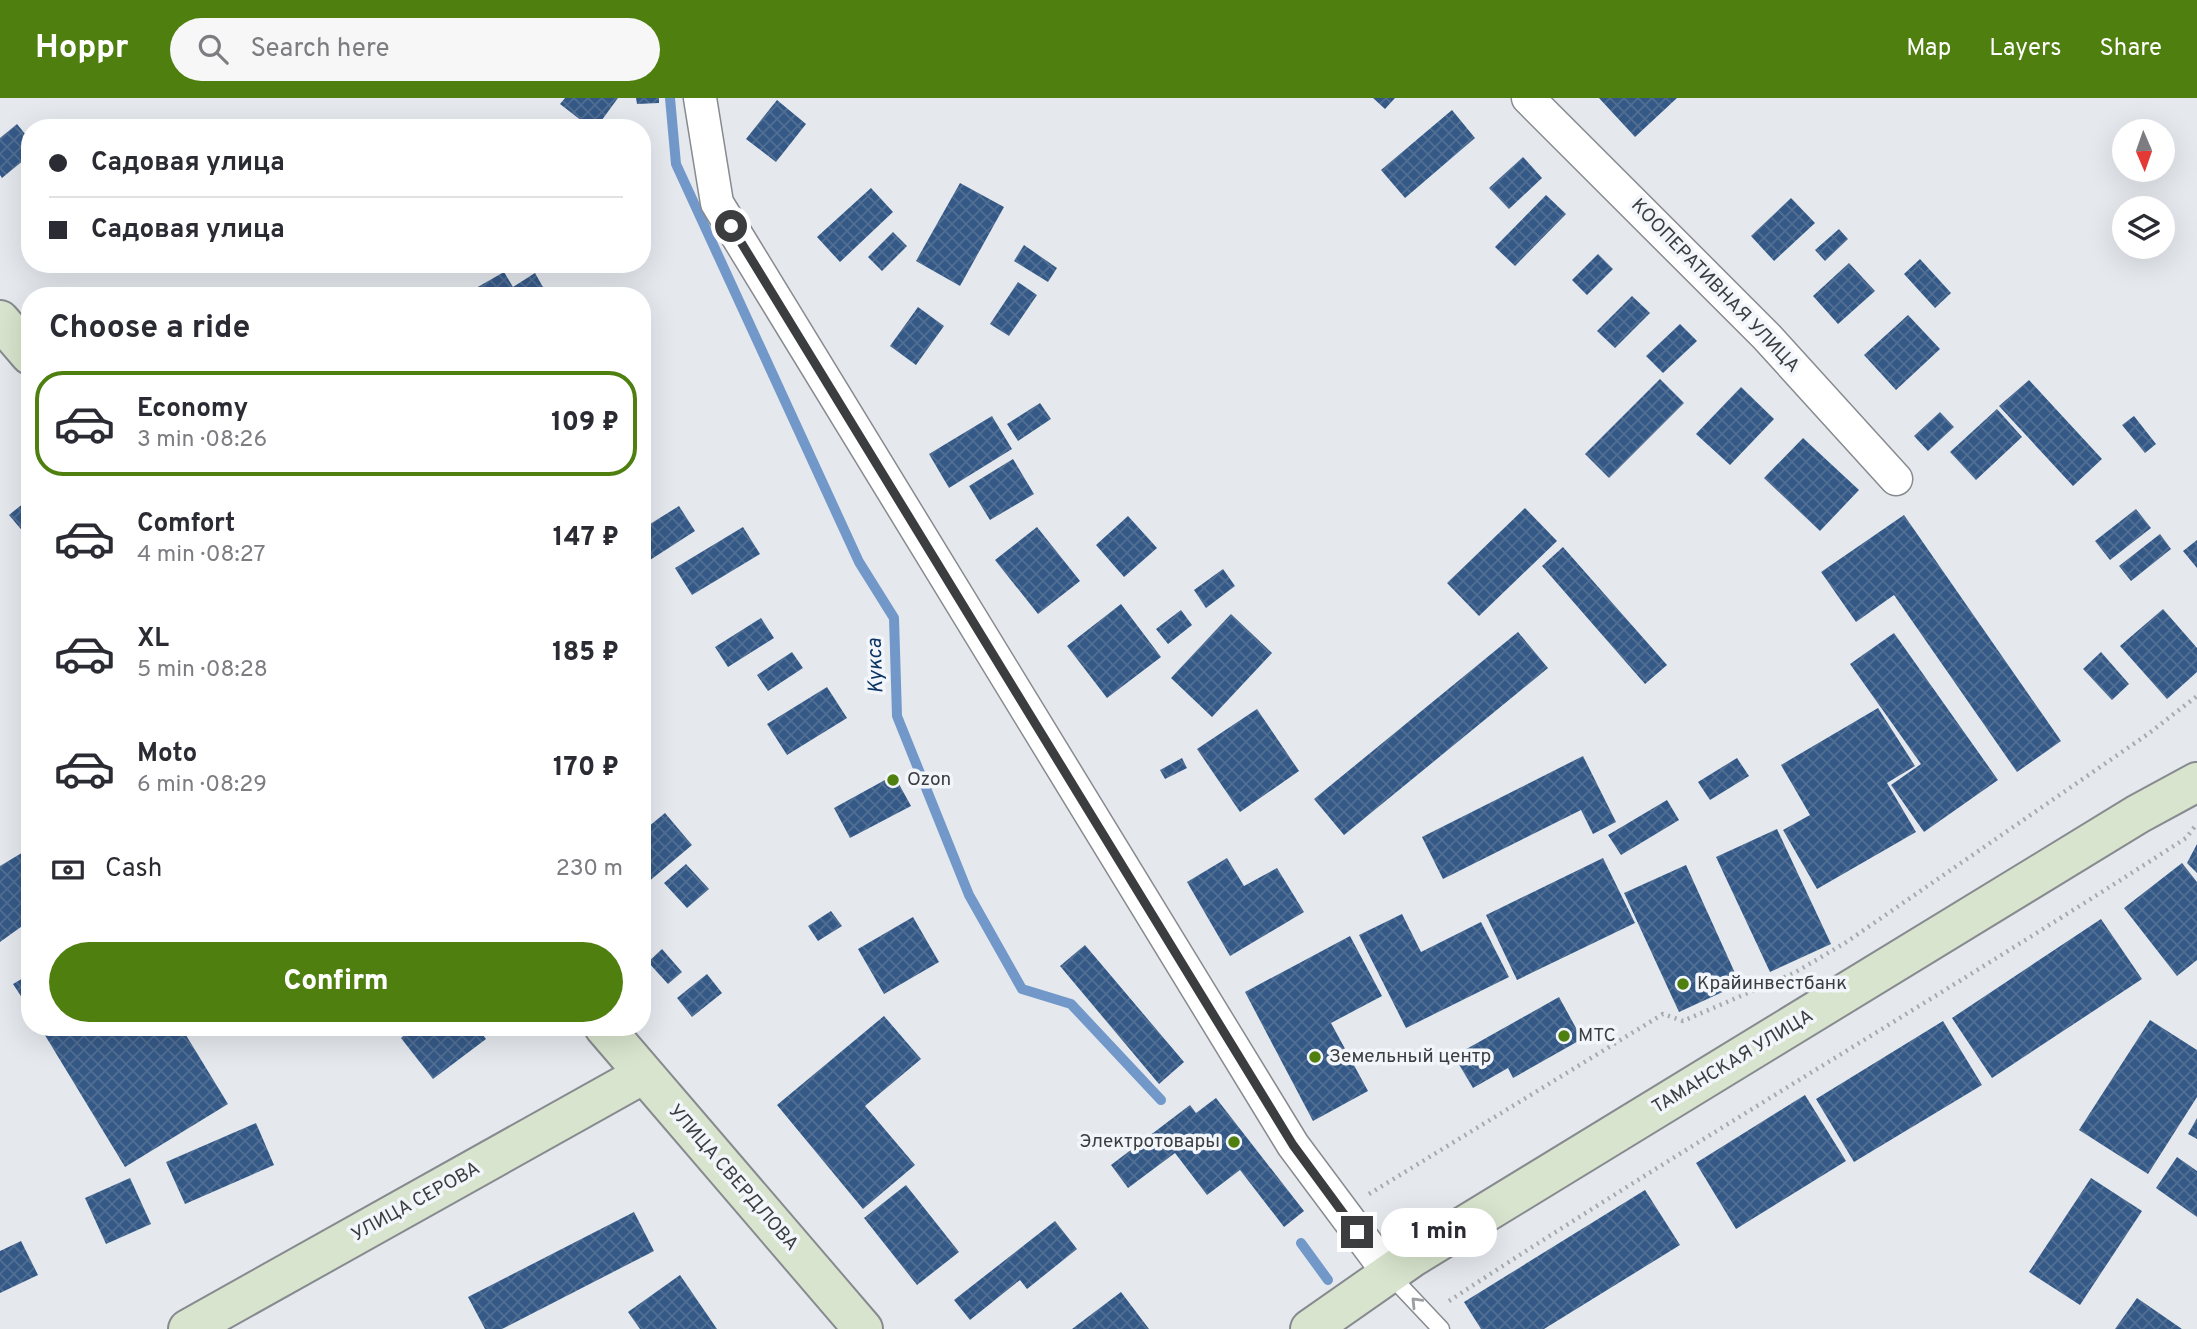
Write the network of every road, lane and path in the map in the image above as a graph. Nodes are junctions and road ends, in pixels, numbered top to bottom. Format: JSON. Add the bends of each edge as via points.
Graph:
{"nodes":[{"id":1,"x":700,"y":98,"type":"edge"},
{"id":2,"x":1528,"y":98,"type":"edge"},
{"id":3,"x":0,"y":320,"type":"edge"},
{"id":4,"x":21,"y":344,"type":"edge"},
{"id":5,"x":1896,"y":479,"type":"dead end"},
{"id":6,"x":2197,"y":696,"type":"edge"},
{"id":7,"x":2197,"y":782,"type":"edge"},
{"id":8,"x":2197,"y":824,"type":"edge"},
{"id":9,"x":612,"y":1036,"type":"edge"},
{"id":10,"x":644,"y":1074,"type":"junction"},
{"id":11,"x":1376,"y":1205,"type":"dead end"},
{"id":12,"x":1401,"y":1266,"type":"junction"},
{"id":13,"x":853,"y":1326,"type":"edge"},
{"id":14,"x":188,"y":1329,"type":"edge"},
{"id":15,"x":1310,"y":1329,"type":"edge"},
{"id":16,"x":1441,"y":1329,"type":"edge"}],
"edges":[{"from":1,"to":12,"type":"street","via":[[717,203],[1293,1145]]},
{"from":2,"to":5,"type":"street","name":"КООПЕРАТИВНАЯ УЛИЦА","via":[[1768,337]]},
{"from":3,"to":4,"type":"street"},
{"from":6,"to":11,"type":"path","via":[[1845,943],[1794,973],[1683,1021],[1664,1013],[1368,1194]]},
{"from":7,"to":12,"type":"street","name":"ТАМАНСКАЯ УЛИЦА"},
{"from":8,"to":12,"type":"path","via":[[2186,838],[2048,928],[1583,1213],[1447,1303]]},
{"from":9,"to":10,"type":"street","name":"УЛИЦА СВЕРДЛОВА"},
{"from":10,"to":13,"type":"street","name":"УЛИЦА СВЕРДЛОВА"},
{"from":10,"to":14,"type":"street","name":"УЛИЦА СЕРОВА"},
{"from":12,"to":15,"type":"street","name":"ТАМАНСКАЯ УЛИЦА"},
{"from":16,"to":12,"type":"lane","one_way":true}]}
